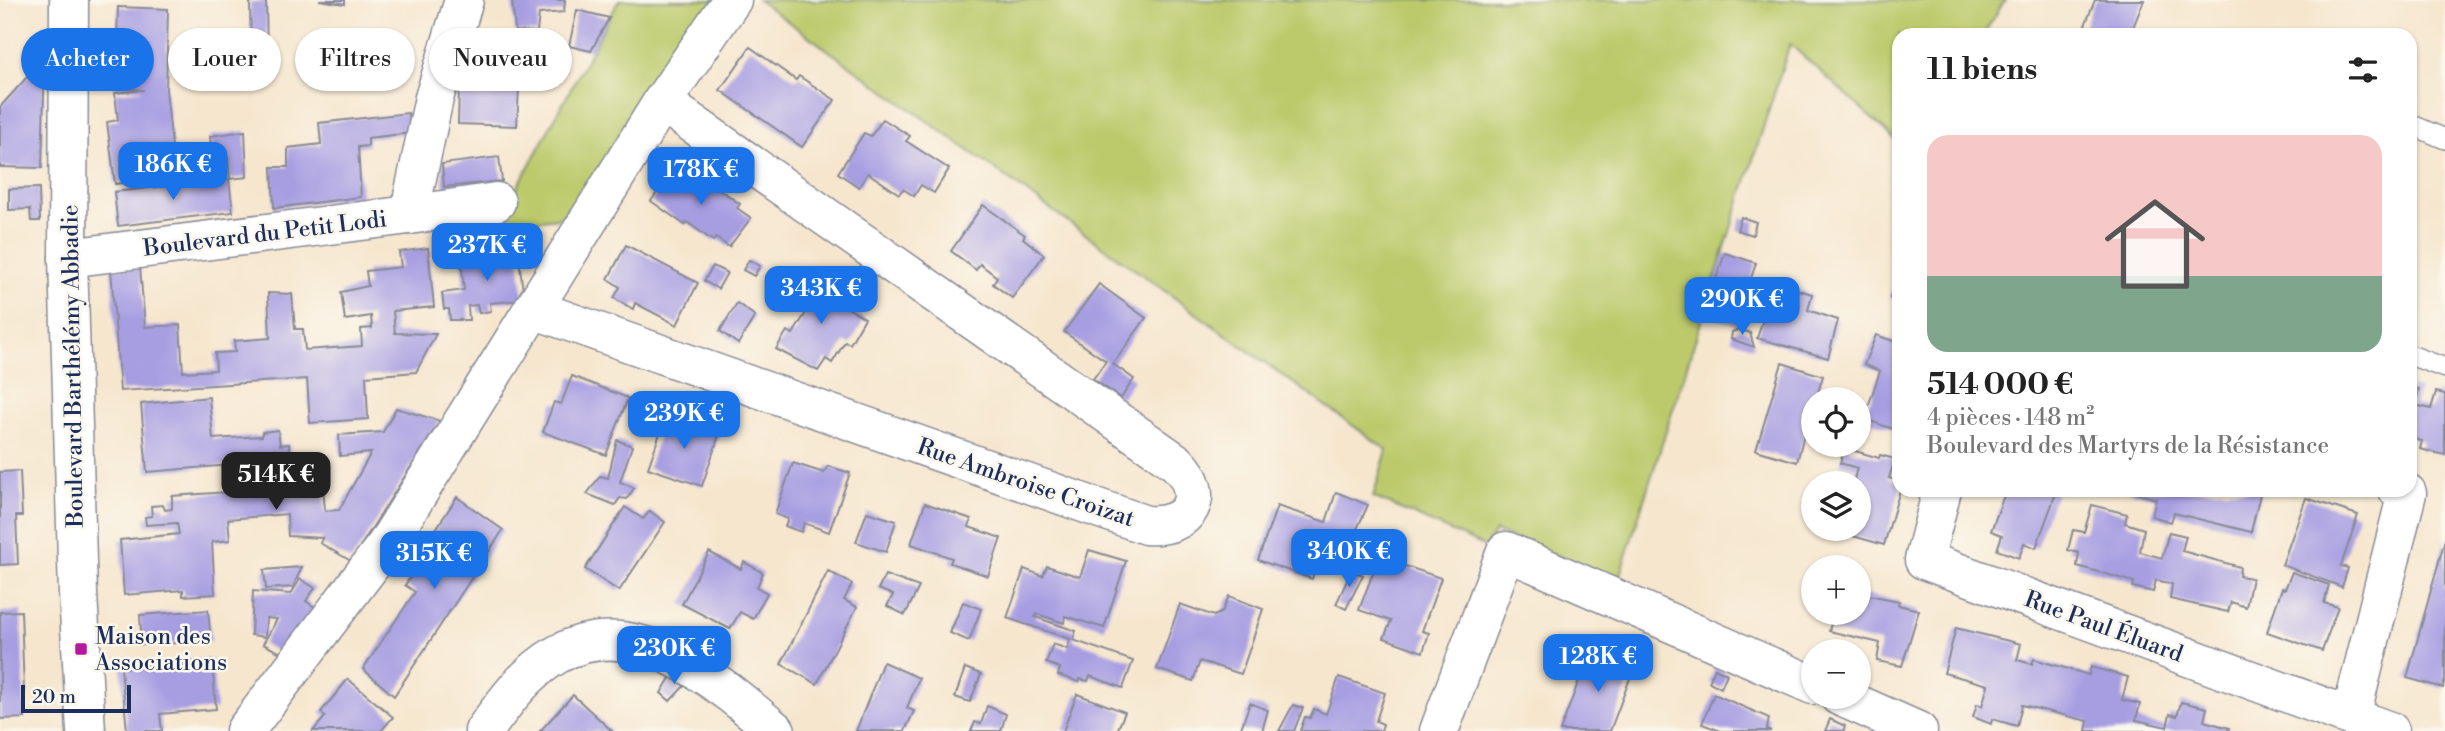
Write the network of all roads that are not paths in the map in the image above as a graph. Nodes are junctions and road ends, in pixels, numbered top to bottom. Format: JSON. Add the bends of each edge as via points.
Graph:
{"nodes":[{"id":1,"x":69,"y":0,"type":"edge"},
{"id":2,"x":464,"y":0,"type":"edge"},
{"id":3,"x":732,"y":0,"type":"edge"},
{"id":4,"x":662,"y":102,"type":"junction"},
{"id":5,"x":2417,"y":127,"type":"edge"},
{"id":6,"x":2445,"y":139,"type":"edge"},
{"id":7,"x":496,"y":201,"type":"dead end"},
{"id":8,"x":409,"y":215,"type":"junction"},
{"id":9,"x":68,"y":258,"type":"junction"},
{"id":10,"x":533,"y":309,"type":"junction"},
{"id":11,"x":2417,"y":358,"type":"edge"},
{"id":12,"x":2445,"y":368,"type":"edge"},
{"id":13,"x":1940,"y":497,"type":"edge"},
{"id":14,"x":2406,"y":497,"type":"edge"},
{"id":15,"x":1801,"y":680,"type":"edge"},
{"id":16,"x":1868,"y":709,"type":"edge"},
{"id":17,"x":2351,"y":716,"type":"junction"},
{"id":18,"x":86,"y":731,"type":"edge"},
{"id":19,"x":245,"y":731,"type":"edge"},
{"id":20,"x":484,"y":731,"type":"edge"},
{"id":21,"x":776,"y":731,"type":"edge"},
{"id":22,"x":1439,"y":731,"type":"edge"},
{"id":23,"x":1918,"y":731,"type":"edge"},
{"id":24,"x":2390,"y":731,"type":"edge"}],
"edges":[{"from":1,"to":9,"type":"street","name":"Boulevard Barthélémy Abbadie"},
{"from":2,"to":8,"type":"street","name":"Boulevard du Petit Lodi","via":[[434,98]]},
{"from":3,"to":4,"type":"street"},
{"from":4,"to":10,"type":"street"},
{"from":4,"to":10,"type":"street","name":"Rue Ambroise Croizat","via":[[1177,463],[1194,488],[1187,512],[1177,522],[1146,525]]},
{"from":5,"to":6,"type":"lane"},
{"from":7,"to":8,"type":"street"},
{"from":8,"to":9,"type":"street","name":"Boulevard du Petit Lodi"},
{"from":9,"to":18,"type":"street","name":"Boulevard Barthélémy Abbadie"},
{"from":10,"to":19,"type":"street","via":[[386,545]]},
{"from":11,"to":12,"type":"lane"},
{"from":13,"to":17,"type":"street","name":"Rue Paul Éluard","via":[[1924,560]]},
{"from":14,"to":17,"type":"street"},
{"from":15,"to":22,"type":"street","via":[[1506,551]]},
{"from":16,"to":23,"type":"street"},
{"from":17,"to":24,"type":"street","name":"Rue Paul Éluard"},
{"from":20,"to":21,"type":"street","via":[[514,690],[557,654],[594,640],[651,646],[718,682]]}]}
